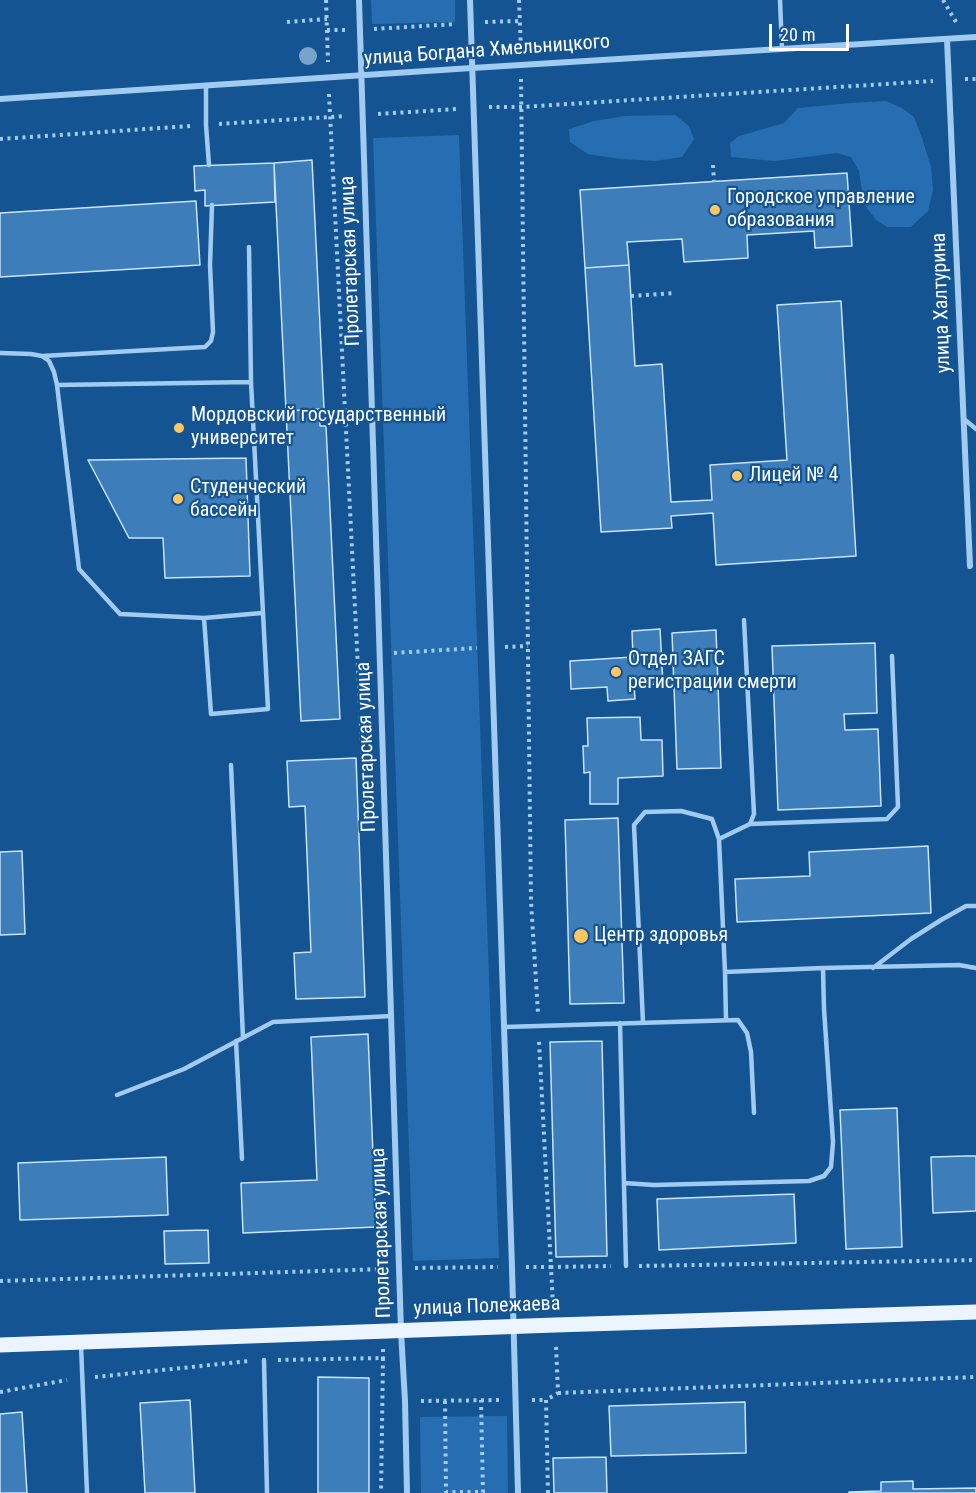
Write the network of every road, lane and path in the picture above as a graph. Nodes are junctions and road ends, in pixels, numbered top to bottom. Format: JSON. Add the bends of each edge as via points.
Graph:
{"nodes":[{"id":1,"x":326,"y":0,"type":"edge"},
{"id":2,"x":359,"y":0,"type":"edge"},
{"id":3,"x":470,"y":0,"type":"edge"},
{"id":4,"x":519,"y":0,"type":"edge"},
{"id":5,"x":780,"y":0,"type":"edge"},
{"id":6,"x":327,"y":19,"type":"junction"},
{"id":7,"x":287,"y":21,"type":"dead end"},
{"id":8,"x":520,"y":21,"type":"junction"},
{"id":9,"x":471,"y":23,"type":"junction"},
{"id":10,"x":360,"y":29,"type":"junction"},
{"id":11,"x":327,"y":30,"type":"junction"},
{"id":12,"x":976,"y":37,"type":"edge"},
{"id":13,"x":947,"y":39,"type":"junction"},
{"id":14,"x":782,"y":49,"type":"junction"},
{"id":15,"x":521,"y":65,"type":"junction"},
{"id":16,"x":472,"y":68,"type":"junction"},
{"id":17,"x":361,"y":76,"type":"junction"},
{"id":18,"x":329,"y":78,"type":"junction"},
{"id":19,"x":206,"y":87,"type":"junction"},
{"id":20,"x":0,"y":99,"type":"edge"},
{"id":21,"x":209,"y":165,"type":"dead end"},
{"id":22,"x":712,"y":165,"type":"dead end"},
{"id":23,"x":714,"y":182,"type":"dead end"},
{"id":24,"x":212,"y":205,"type":"dead end"},
{"id":25,"x":249,"y":247,"type":"dead end"},
{"id":26,"x":674,"y":293,"type":"dead end"},
{"id":27,"x":631,"y":296,"type":"dead end"},
{"id":28,"x":0,"y":353,"type":"edge"},
{"id":29,"x":42,"y":356,"type":"junction"},
{"id":30,"x":251,"y":382,"type":"junction"},
{"id":31,"x":57,"y":385,"type":"junction"},
{"id":32,"x":963,"y":418,"type":"junction"},
{"id":33,"x":976,"y":429,"type":"edge"},
{"id":34,"x":970,"y":566,"type":"dead end"},
{"id":35,"x":262,"y":614,"type":"junction"},
{"id":36,"x":204,"y":618,"type":"junction"},
{"id":37,"x":744,"y":620,"type":"dead end"},
{"id":38,"x":528,"y":646,"type":"junction"},
{"id":39,"x":491,"y":647,"type":"junction"},
{"id":40,"x":380,"y":654,"type":"junction"},
{"id":41,"x":892,"y":656,"type":"dead end"},
{"id":42,"x":362,"y":726,"type":"dead end"},
{"id":43,"x":231,"y":765,"type":"dead end"},
{"id":44,"x":750,"y":824,"type":"junction"},
{"id":45,"x":719,"y":839,"type":"junction"},
{"id":46,"x":976,"y":906,"type":"edge"},
{"id":47,"x":823,"y":968,"type":"junction"},
{"id":48,"x":873,"y":968,"type":"junction"},
{"id":49,"x":976,"y":968,"type":"edge"},
{"id":50,"x":725,"y":972,"type":"junction"},
{"id":51,"x":392,"y":1016,"type":"junction"},
{"id":52,"x":726,"y":1020,"type":"junction"},
{"id":53,"x":620,"y":1023,"type":"junction"},
{"id":54,"x":643,"y":1023,"type":"junction"},
{"id":55,"x":538,"y":1026,"type":"junction"},
{"id":56,"x":504,"y":1027,"type":"junction"},
{"id":57,"x":243,"y":1038,"type":"junction"},
{"id":58,"x":236,"y":1041,"type":"junction"},
{"id":59,"x":117,"y":1095,"type":"dead end"},
{"id":60,"x":754,"y":1113,"type":"dead end"},
{"id":61,"x":242,"y":1160,"type":"dead end"},
{"id":62,"x":624,"y":1183,"type":"junction"},
{"id":63,"x":626,"y":1266,"type":"dead end"},
{"id":64,"x":512,"y":1267,"type":"junction"},
{"id":65,"x":400,"y":1268,"type":"junction"},
{"id":66,"x":383,"y":1269,"type":"dead end"},
{"id":67,"x":0,"y":1281,"type":"edge"},
{"id":68,"x":976,"y":1312,"type":"edge"},
{"id":69,"x":513,"y":1327,"type":"junction"},
{"id":70,"x":401,"y":1331,"type":"junction"},
{"id":71,"x":81,"y":1342,"type":"junction"},
{"id":72,"x":0,"y":1345,"type":"edge"},
{"id":73,"x":264,"y":1360,"type":"junction"},
{"id":74,"x":976,"y":1377,"type":"edge"},
{"id":75,"x":82,"y":1378,"type":"junction"},
{"id":76,"x":0,"y":1392,"type":"edge"},
{"id":77,"x":558,"y":1393,"type":"dead end"},
{"id":78,"x":516,"y":1399,"type":"junction"},
{"id":79,"x":481,"y":1400,"type":"junction"},
{"id":80,"x":546,"y":1400,"type":"dead end"},
{"id":81,"x":405,"y":1401,"type":"junction"},
{"id":82,"x":445,"y":1401,"type":"junction"},
{"id":83,"x":87,"y":1493,"type":"edge"},
{"id":84,"x":267,"y":1493,"type":"edge"},
{"id":85,"x":381,"y":1493,"type":"edge"},
{"id":86,"x":407,"y":1493,"type":"edge"},
{"id":87,"x":465,"y":1493,"type":"edge"},
{"id":88,"x":518,"y":1493,"type":"edge"}],
"edges":[{"from":1,"to":6,"type":"path"},
{"from":2,"to":10,"type":"street","name":"Пролетарская улица"},
{"from":3,"to":9,"type":"street"},
{"from":4,"to":8,"type":"path"},
{"from":5,"to":14,"type":"lane"},
{"from":6,"to":7,"type":"path"},
{"from":6,"to":11,"type":"path"},
{"from":8,"to":9,"type":"path"},
{"from":8,"to":15,"type":"path"},
{"from":9,"to":10,"type":"path"},
{"from":9,"to":16,"type":"street"},
{"from":10,"to":11,"type":"path"},
{"from":10,"to":17,"type":"street","name":"Пролетарская улица"},
{"from":11,"to":18,"type":"path"},
{"from":12,"to":13,"type":"street","name":"улица Богдана Хмельницкого"},
{"from":13,"to":14,"type":"street","name":"улица Богдана Хмельницкого"},
{"from":13,"to":32,"type":"street","name":"улица Халтурина"},
{"from":14,"to":15,"type":"street","name":"улица Богдана Хмельницкого"},
{"from":15,"to":16,"type":"street","name":"улица Богдана Хмельницкого"},
{"from":15,"to":38,"type":"path"},
{"from":16,"to":17,"type":"street","name":"улица Богдана Хмельницкого"},
{"from":16,"to":39,"type":"street"},
{"from":17,"to":18,"type":"street","name":"улица Богдана Хмельницкого"},
{"from":17,"to":40,"type":"street","name":"Пролетарская улица"},
{"from":18,"to":19,"type":"street","name":"улица Богдана Хмельницкого"},
{"from":18,"to":42,"type":"path"},
{"from":19,"to":20,"type":"street","name":"улица Богдана Хмельницкого"},
{"from":19,"to":21,"type":"lane"},
{"from":22,"to":23,"type":"path"},
{"from":24,"to":29,"type":"lane","via":[[213,332],[205,347]]},
{"from":25,"to":30,"type":"lane"},
{"from":26,"to":27,"type":"path"},
{"from":28,"to":29,"type":"lane"},
{"from":29,"to":31,"type":"lane","via":[[49,361]]},
{"from":30,"to":31,"type":"lane"},
{"from":30,"to":35,"type":"lane"},
{"from":31,"to":36,"type":"lane","via":[[79,569],[120,614]]},
{"from":32,"to":33,"type":"lane"},
{"from":32,"to":34,"type":"street","name":"улица Халтурина"},
{"from":35,"to":36,"type":"lane"},
{"from":35,"to":36,"type":"lane","via":[[268,710],[211,714]]},
{"from":37,"to":44,"type":"lane","via":[[754,814]]},
{"from":38,"to":39,"type":"path"},
{"from":38,"to":55,"type":"path","via":[[531,901]]},
{"from":39,"to":40,"type":"path"},
{"from":39,"to":56,"type":"street"},
{"from":40,"to":51,"type":"street","name":"Пролетарская улица"},
{"from":41,"to":44,"type":"lane","via":[[898,807],[887,819]]},
{"from":43,"to":57,"type":"lane"},
{"from":44,"to":45,"type":"lane"},
{"from":45,"to":50,"type":"lane"},
{"from":45,"to":54,"type":"lane","via":[[712,819],[681,811],[645,812],[634,825]]},
{"from":46,"to":48,"type":"lane","via":[[966,906],[940,920]]},
{"from":47,"to":48,"type":"lane"},
{"from":47,"to":50,"type":"lane"},
{"from":47,"to":62,"type":"lane","via":[[833,1142],[831,1167],[824,1176],[809,1181]]},
{"from":48,"to":49,"type":"lane"},
{"from":50,"to":52,"type":"lane"},
{"from":51,"to":57,"type":"lane","via":[[273,1022]]},
{"from":51,"to":65,"type":"street","name":"Пролетарская улица"},
{"from":52,"to":54,"type":"lane"},
{"from":52,"to":60,"type":"lane","via":[[738,1020],[747,1034]]},
{"from":53,"to":54,"type":"lane"},
{"from":53,"to":55,"type":"lane"},
{"from":53,"to":62,"type":"lane"},
{"from":55,"to":56,"type":"lane"},
{"from":55,"to":64,"type":"path","via":[[551,1267]]},
{"from":56,"to":64,"type":"street"},
{"from":57,"to":58,"type":"lane"},
{"from":58,"to":59,"type":"lane","via":[[184,1069]]},
{"from":58,"to":61,"type":"lane"},
{"from":62,"to":63,"type":"lane"},
{"from":64,"to":65,"type":"path"},
{"from":64,"to":69,"type":"street"},
{"from":65,"to":70,"type":"street","name":"Пролетарская улица"},
{"from":66,"to":67,"type":"path"},
{"from":68,"to":69,"type":"main road","name":"улица Полежаева"},
{"from":69,"to":70,"type":"main road","name":"улица Полежаева"},
{"from":69,"to":78,"type":"street"},
{"from":70,"to":71,"type":"main road","name":"улица Полежаева"},
{"from":70,"to":81,"type":"street","name":"Пролетарская улица"},
{"from":71,"to":72,"type":"main road","name":"улица Полежаева"},
{"from":71,"to":75,"type":"lane"},
{"from":73,"to":75,"type":"path"},
{"from":73,"to":84,"type":"lane"},
{"from":73,"to":85,"type":"path","via":[[383,1358]]},
{"from":74,"to":77,"type":"path"},
{"from":75,"to":76,"type":"path"},
{"from":75,"to":83,"type":"lane"},
{"from":78,"to":79,"type":"path"},
{"from":78,"to":80,"type":"path"},
{"from":78,"to":88,"type":"street"},
{"from":79,"to":82,"type":"path"},
{"from":79,"to":87,"type":"path","via":[[483,1492]]},
{"from":81,"to":82,"type":"path"},
{"from":81,"to":86,"type":"street","name":"Пролетарская улица"},
{"from":82,"to":87,"type":"path","via":[[446,1492]]}]}
